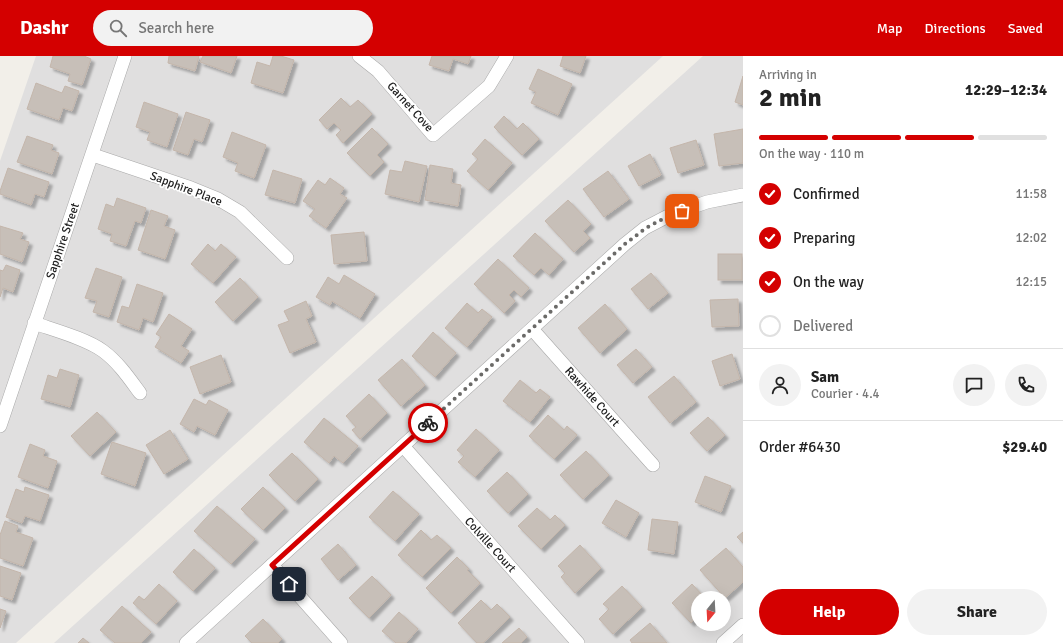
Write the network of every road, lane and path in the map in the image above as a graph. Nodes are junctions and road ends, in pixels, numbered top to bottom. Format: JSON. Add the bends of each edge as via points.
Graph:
{"nodes":[{"id":1,"x":125,"y":56,"type":"edge"},
{"id":2,"x":359,"y":56,"type":"edge"},
{"id":3,"x":508,"y":56,"type":"edge"},
{"id":4,"x":93,"y":155,"type":"junction"},
{"id":5,"x":743,"y":195,"type":"edge"},
{"id":6,"x":287,"y":258,"type":"dead end"},
{"id":7,"x":34,"y":324,"type":"junction"},
{"id":8,"x":532,"y":329,"type":"junction"},
{"id":9,"x":140,"y":393,"type":"dead end"},
{"id":10,"x":0,"y":426,"type":"edge"},
{"id":11,"x":403,"y":446,"type":"junction"},
{"id":12,"x":653,"y":465,"type":"dead end"},
{"id":13,"x":272,"y":565,"type":"junction"},
{"id":14,"x":743,"y":626,"type":"edge"},
{"id":15,"x":186,"y":643,"type":"edge"},
{"id":16,"x":342,"y":643,"type":"edge"},
{"id":17,"x":578,"y":643,"type":"edge"},
{"id":18,"x":723,"y":643,"type":"edge"}],
"edges":[{"from":1,"to":4,"type":"street","name":"Sapphire Street"},
{"from":2,"to":3,"type":"street","name":"Garnet Cove","via":[[378,71],[432,136],[489,86]]},
{"from":4,"to":6,"type":"street","name":"Sapphire Place","via":[[218,199],[240,212]]},
{"from":4,"to":7,"type":"street","name":"Sapphire Street"},
{"from":5,"to":8,"type":"street","via":[[707,202],[670,215],[646,228]]},
{"from":7,"to":9,"type":"street","via":[[85,341],[102,350],[116,362]]},
{"from":7,"to":10,"type":"street","name":"Sapphire Street"},
{"from":8,"to":11,"type":"street"},
{"from":8,"to":12,"type":"street","name":"Rawhide Court"},
{"from":11,"to":13,"type":"street"},
{"from":11,"to":17,"type":"street","name":"Colville Court"},
{"from":13,"to":15,"type":"street"},
{"from":13,"to":16,"type":"street"},
{"from":14,"to":18,"type":"street"}]}
